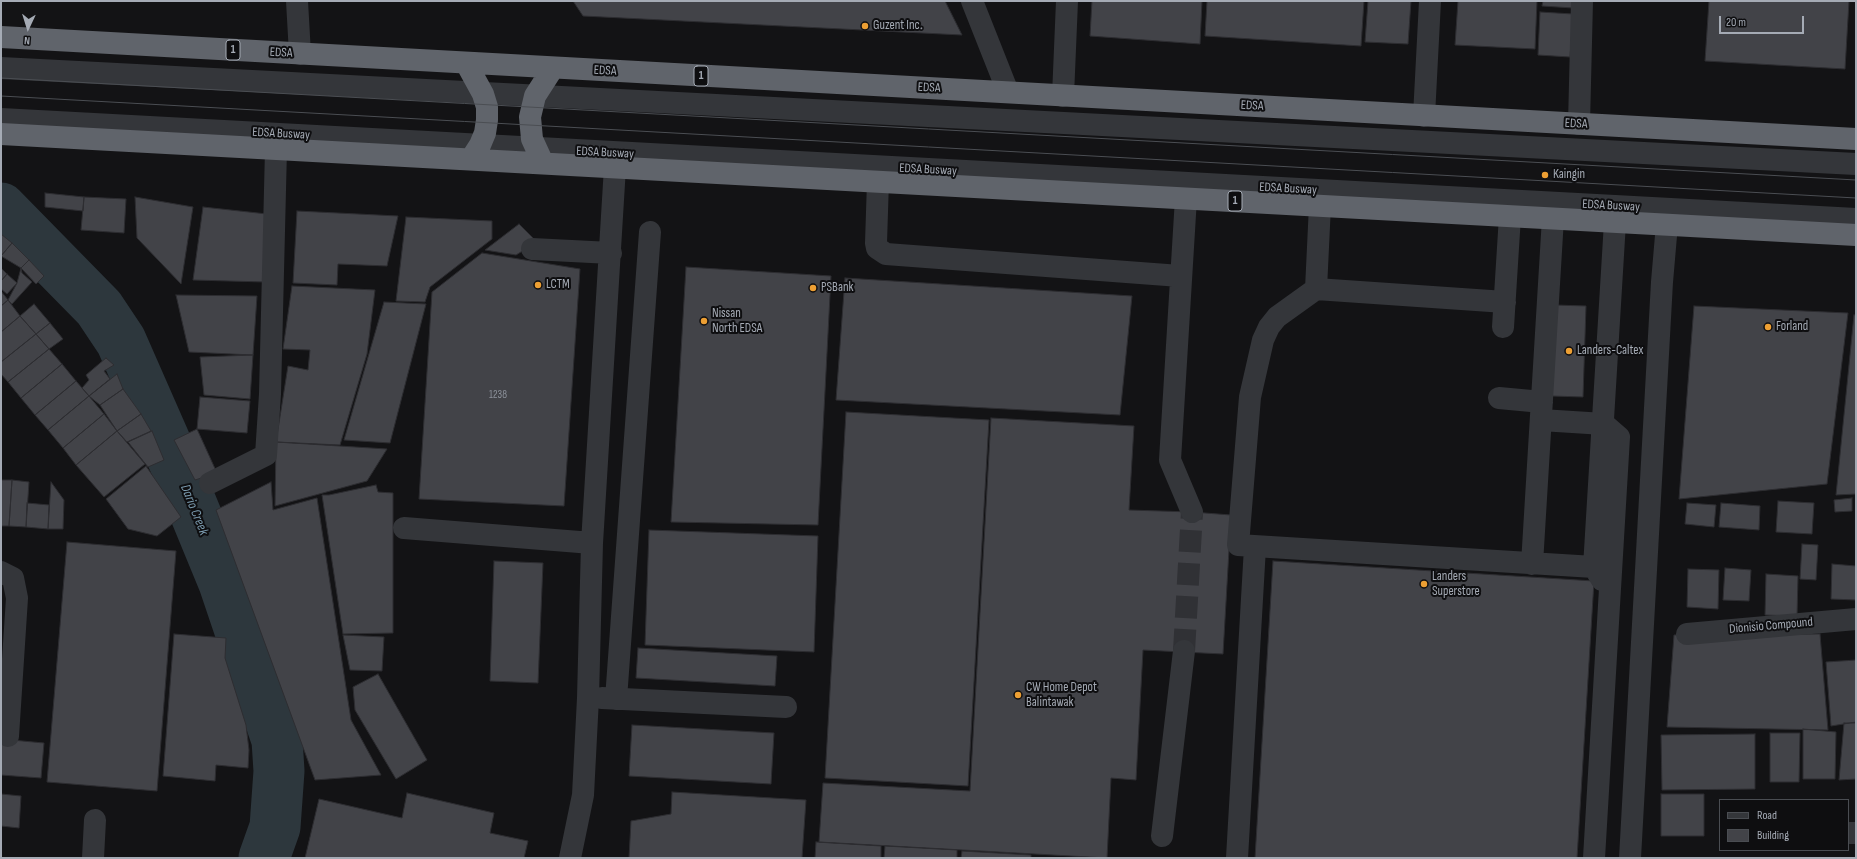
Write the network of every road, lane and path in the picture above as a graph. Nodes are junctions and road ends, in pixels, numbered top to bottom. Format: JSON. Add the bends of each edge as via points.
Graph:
{"nodes":[{"id":1,"x":297,"y":1,"type":"edge"},
{"id":2,"x":972,"y":1,"type":"edge"},
{"id":3,"x":1066,"y":1,"type":"edge"},
{"id":4,"x":1430,"y":1,"type":"edge"},
{"id":5,"x":1582,"y":1,"type":"edge"},
{"id":6,"x":1,"y":37,"type":"edge"},
{"id":7,"x":300,"y":54,"type":"junction"},
{"id":8,"x":466,"y":63,"type":"junction"},
{"id":9,"x":1,"y":68,"type":"edge"},
{"id":10,"x":552,"y":68,"type":"junction"},
{"id":11,"x":1008,"y":92,"type":"junction"},
{"id":12,"x":483,"y":94,"type":"junction"},
{"id":13,"x":535,"y":96,"type":"junction"},
{"id":14,"x":1063,"y":96,"type":"junction"},
{"id":15,"x":1424,"y":116,"type":"junction"},
{"id":16,"x":1579,"y":124,"type":"junction"},
{"id":17,"x":3,"y":129,"type":"edge"},
{"id":18,"x":1856,"y":139,"type":"edge"},
{"id":19,"x":276,"y":149,"type":"junction"},
{"id":20,"x":475,"y":152,"type":"junction"},
{"id":21,"x":539,"y":156,"type":"junction"},
{"id":22,"x":1856,"y":164,"type":"edge"},
{"id":23,"x":615,"y":167,"type":"junction"},
{"id":24,"x":878,"y":181,"type":"junction"},
{"id":25,"x":1186,"y":198,"type":"junction"},
{"id":26,"x":1320,"y":205,"type":"junction"},
{"id":27,"x":1510,"y":216,"type":"junction"},
{"id":28,"x":1553,"y":218,"type":"junction"},
{"id":29,"x":1856,"y":219,"type":"edge"},
{"id":30,"x":1615,"y":222,"type":"junction"},
{"id":31,"x":1667,"y":224,"type":"junction"},
{"id":32,"x":650,"y":232,"type":"dead end"},
{"id":33,"x":1856,"y":235,"type":"edge"},
{"id":34,"x":532,"y":249,"type":"dead end"},
{"id":35,"x":611,"y":253,"type":"junction"},
{"id":36,"x":1180,"y":276,"type":"junction"},
{"id":37,"x":1316,"y":289,"type":"junction"},
{"id":38,"x":1505,"y":302,"type":"junction"},
{"id":39,"x":1503,"y":327,"type":"dead end"},
{"id":40,"x":1498,"y":398,"type":"dead end"},
{"id":41,"x":1542,"y":411,"type":"junction"},
{"id":42,"x":1604,"y":424,"type":"junction"},
{"id":43,"x":210,"y":483,"type":"dead end"},
{"id":44,"x":1192,"y":512,"type":"tunnel mouth"},
{"id":45,"x":404,"y":528,"type":"dead end"},
{"id":46,"x":592,"y":543,"type":"junction"},
{"id":47,"x":1255,"y":546,"type":"junction"},
{"id":48,"x":1532,"y":564,"type":"junction"},
{"id":49,"x":1594,"y":567,"type":"junction"},
{"id":50,"x":1,"y":572,"type":"edge"},
{"id":51,"x":1609,"y":591,"type":"junction"},
{"id":52,"x":1856,"y":619,"type":"edge"},
{"id":53,"x":1687,"y":634,"type":"dead end"},
{"id":54,"x":1184,"y":651,"type":"tunnel mouth"},
{"id":55,"x":588,"y":698,"type":"junction"},
{"id":56,"x":616,"y":699,"type":"junction"},
{"id":57,"x":786,"y":707,"type":"dead end"},
{"id":58,"x":8,"y":736,"type":"dead end"},
{"id":59,"x":95,"y":820,"type":"dead end"},
{"id":60,"x":1162,"y":836,"type":"dead end"},
{"id":61,"x":93,"y":858,"type":"edge"},
{"id":62,"x":570,"y":858,"type":"edge"},
{"id":63,"x":1237,"y":858,"type":"edge"},
{"id":64,"x":1594,"y":858,"type":"edge"},
{"id":65,"x":1630,"y":858,"type":"edge"}],
"edges":[{"from":1,"to":7,"type":"lane"},
{"from":2,"to":11,"type":"lane"},
{"from":3,"to":14,"type":"lane"},
{"from":4,"to":15,"type":"lane"},
{"from":5,"to":16,"type":"lane"},
{"from":6,"to":7,"type":"highway","name":"EDSA","number":"1"},
{"from":7,"to":8,"type":"highway","name":"EDSA","number":"1"},
{"from":8,"to":10,"type":"highway","name":"EDSA","number":"1"},
{"from":8,"to":12,"type":"highway"},
{"from":9,"to":12,"type":"lane"},
{"from":10,"to":11,"type":"highway","name":"EDSA","number":"1"},
{"from":10,"to":13,"type":"highway"},
{"from":11,"to":14,"type":"highway","name":"EDSA","number":"1"},
{"from":12,"to":13,"type":"lane"},
{"from":12,"to":20,"type":"highway","via":[[487,120]]},
{"from":13,"to":21,"type":"highway","via":[[530,128]]},
{"from":13,"to":22,"type":"lane"},
{"from":14,"to":15,"type":"highway","name":"EDSA","number":"1"},
{"from":15,"to":16,"type":"highway","name":"EDSA","number":"1"},
{"from":16,"to":18,"type":"highway","name":"EDSA","number":"1"},
{"from":17,"to":19,"type":"highway","number":"1"},
{"from":17,"to":20,"type":"lane","name":"EDSA Busway","via":[[70,123]]},
{"from":19,"to":20,"type":"highway","number":"1"},
{"from":19,"to":43,"type":"lane","via":[[270,394],[266,455]]},
{"from":20,"to":21,"type":"highway","number":"1"},
{"from":21,"to":23,"type":"highway","number":"1"},
{"from":21,"to":29,"type":"lane","name":"EDSA Busway"},
{"from":23,"to":24,"type":"highway","number":"1"},
{"from":23,"to":35,"type":"lane"},
{"from":24,"to":25,"type":"highway","number":"1"},
{"from":24,"to":36,"type":"lane","via":[[876,248],[886,254]]},
{"from":25,"to":26,"type":"highway","number":"1"},
{"from":25,"to":36,"type":"lane"},
{"from":26,"to":27,"type":"highway","number":"1"},
{"from":26,"to":37,"type":"lane"},
{"from":27,"to":28,"type":"highway","number":"1"},
{"from":27,"to":38,"type":"lane"},
{"from":28,"to":30,"type":"highway","number":"1"},
{"from":28,"to":41,"type":"lane"},
{"from":30,"to":31,"type":"highway","number":"1"},
{"from":30,"to":42,"type":"lane"},
{"from":31,"to":33,"type":"highway","number":"1"},
{"from":31,"to":65,"type":"lane"},
{"from":32,"to":56,"type":"lane"},
{"from":34,"to":35,"type":"lane"},
{"from":35,"to":46,"type":"lane"},
{"from":36,"to":44,"type":"lane","via":[[1170,460]]},
{"from":37,"to":38,"type":"lane"},
{"from":37,"to":47,"type":"lane","via":[[1277,317],[1269,327],[1256,361],[1250,397],[1238,545]]},
{"from":38,"to":39,"type":"lane"},
{"from":40,"to":41,"type":"lane"},
{"from":41,"to":42,"type":"lane"},
{"from":41,"to":48,"type":"lane"},
{"from":42,"to":49,"type":"lane"},
{"from":42,"to":51,"type":"lane","via":[[1619,437]]},
{"from":45,"to":46,"type":"lane"},
{"from":46,"to":55,"type":"lane"},
{"from":47,"to":48,"type":"lane"},
{"from":47,"to":63,"type":"lane"},
{"from":48,"to":49,"type":"lane"},
{"from":49,"to":51,"type":"lane"},
{"from":50,"to":58,"type":"lane","via":[[13,578],[17,598]]},
{"from":51,"to":64,"type":"lane"},
{"from":52,"to":53,"type":"lane","name":"Dionisio Compound"},
{"from":54,"to":60,"type":"lane"},
{"from":55,"to":56,"type":"lane"},
{"from":55,"to":62,"type":"lane","via":[[583,795]]},
{"from":56,"to":57,"type":"lane"},
{"from":59,"to":61,"type":"lane"}]}
